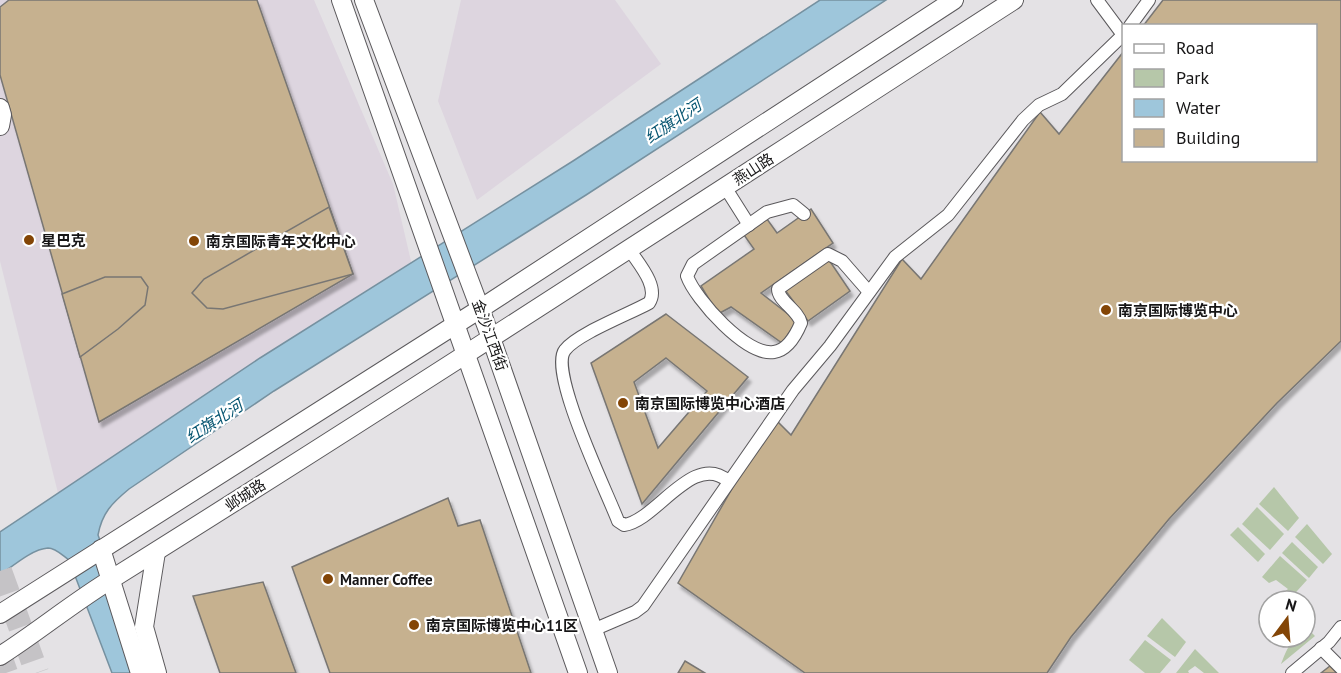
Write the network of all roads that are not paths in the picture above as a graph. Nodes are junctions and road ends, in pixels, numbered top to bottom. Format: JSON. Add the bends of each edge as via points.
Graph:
{"nodes":[{"id":1,"x":341,"y":0,"type":"edge"},
{"id":2,"x":364,"y":0,"type":"edge"},
{"id":3,"x":954,"y":0,"type":"edge"},
{"id":4,"x":1014,"y":0,"type":"edge"},
{"id":5,"x":1097,"y":0,"type":"edge"},
{"id":6,"x":1149,"y":0,"type":"edge"},
{"id":7,"x":1131,"y":24,"type":"edge"},
{"id":8,"x":1122,"y":33,"type":"edge"},
{"id":9,"x":1122,"y":35,"type":"edge"},
{"id":10,"x":0,"y":108,"type":"edge"},
{"id":11,"x":0,"y":126,"type":"edge"},
{"id":12,"x":725,"y":187,"type":"junction"},
{"id":13,"x":804,"y":214,"type":"dead end"},
{"id":14,"x":749,"y":225,"type":"junction"},
{"id":15,"x":629,"y":249,"type":"junction"},
{"id":16,"x":869,"y":292,"type":"junction"},
{"id":17,"x":480,"y":309,"type":"junction"},
{"id":18,"x":456,"y":324,"type":"junction"},
{"id":19,"x":491,"y":338,"type":"junction"},
{"id":20,"x":465,"y":355,"type":"junction"},
{"id":21,"x":696,"y":465,"type":"dead end"},
{"id":22,"x":728,"y":481,"type":"junction"},
{"id":23,"x":678,"y":488,"type":"junction"},
{"id":24,"x":101,"y":549,"type":"junction"},
{"id":25,"x":156,"y":552,"type":"junction"},
{"id":26,"x":111,"y":579,"type":"junction"},
{"id":27,"x":0,"y":614,"type":"edge"},
{"id":28,"x":1341,"y":627,"type":"edge"},
{"id":29,"x":593,"y":630,"type":"junction"},
{"id":30,"x":1321,"y":648,"type":"junction"},
{"id":31,"x":0,"y":656,"type":"edge"},
{"id":32,"x":1341,"y":668,"type":"edge"},
{"id":33,"x":140,"y":673,"type":"edge"},
{"id":34,"x":157,"y":673,"type":"edge"},
{"id":35,"x":578,"y":673,"type":"edge"},
{"id":36,"x":608,"y":673,"type":"edge"},
{"id":37,"x":1292,"y":673,"type":"edge"}],
"edges":[{"from":1,"to":18,"type":"main road","name":"金沙江西街"},
{"from":2,"to":17,"type":"main road","name":"金沙江西街"},
{"from":3,"to":17,"type":"main road"},
{"from":4,"to":12,"type":"main road","name":"燕山路"},
{"from":5,"to":8,"type":"street"},
{"from":6,"to":7,"type":"street"},
{"from":9,"to":16,"type":"street","via":[[1062,94],[1038,105],[1023,120],[948,215],[895,257]]},
{"from":10,"to":11,"type":"main road"},
{"from":12,"to":14,"type":"street"},
{"from":12,"to":15,"type":"main road","name":"燕山路"},
{"from":13,"to":14,"type":"street","via":[[794,205],[785,206],[767,212]]},
{"from":14,"to":16,"type":"street","via":[[693,264],[687,276],[698,297],[718,320],[761,351],[784,348],[801,323],[779,296],[778,289],[828,254],[842,261]]},
{"from":15,"to":19,"type":"main road","name":"燕山路"},
{"from":15,"to":23,"type":"street","via":[[651,286],[652,298],[573,342],[561,356],[562,378],[618,521],[634,524]]},
{"from":16,"to":22,"type":"street"},
{"from":17,"to":18,"type":"main road","name":"邺城路"},
{"from":17,"to":19,"type":"main road","name":"金沙江西街"},
{"from":18,"to":20,"type":"main road","name":"金沙江西街"},
{"from":18,"to":24,"type":"main road","name":"邺城路"},
{"from":19,"to":20,"type":"main road","name":"邺城路"},
{"from":19,"to":29,"type":"main road","name":"金沙江西街"},
{"from":20,"to":25,"type":"main road","name":"邺城路"},
{"from":20,"to":35,"type":"main road","name":"金沙江西街"},
{"from":21,"to":23,"type":"street"},
{"from":22,"to":23,"type":"street","via":[[711,474],[695,476]]},
{"from":22,"to":29,"type":"street","via":[[643,606]]},
{"from":24,"to":26,"type":"main road"},
{"from":24,"to":27,"type":"main road","name":"邺城路"},
{"from":25,"to":26,"type":"main road","name":"邺城路"},
{"from":25,"to":34,"type":"main road","via":[[144,627]]},
{"from":26,"to":31,"type":"main road","name":"邺城路"},
{"from":26,"to":33,"type":"main road"},
{"from":28,"to":30,"type":"street"},
{"from":29,"to":36,"type":"main road","name":"金沙江西街"},
{"from":30,"to":32,"type":"street"},
{"from":30,"to":37,"type":"street"}]}
